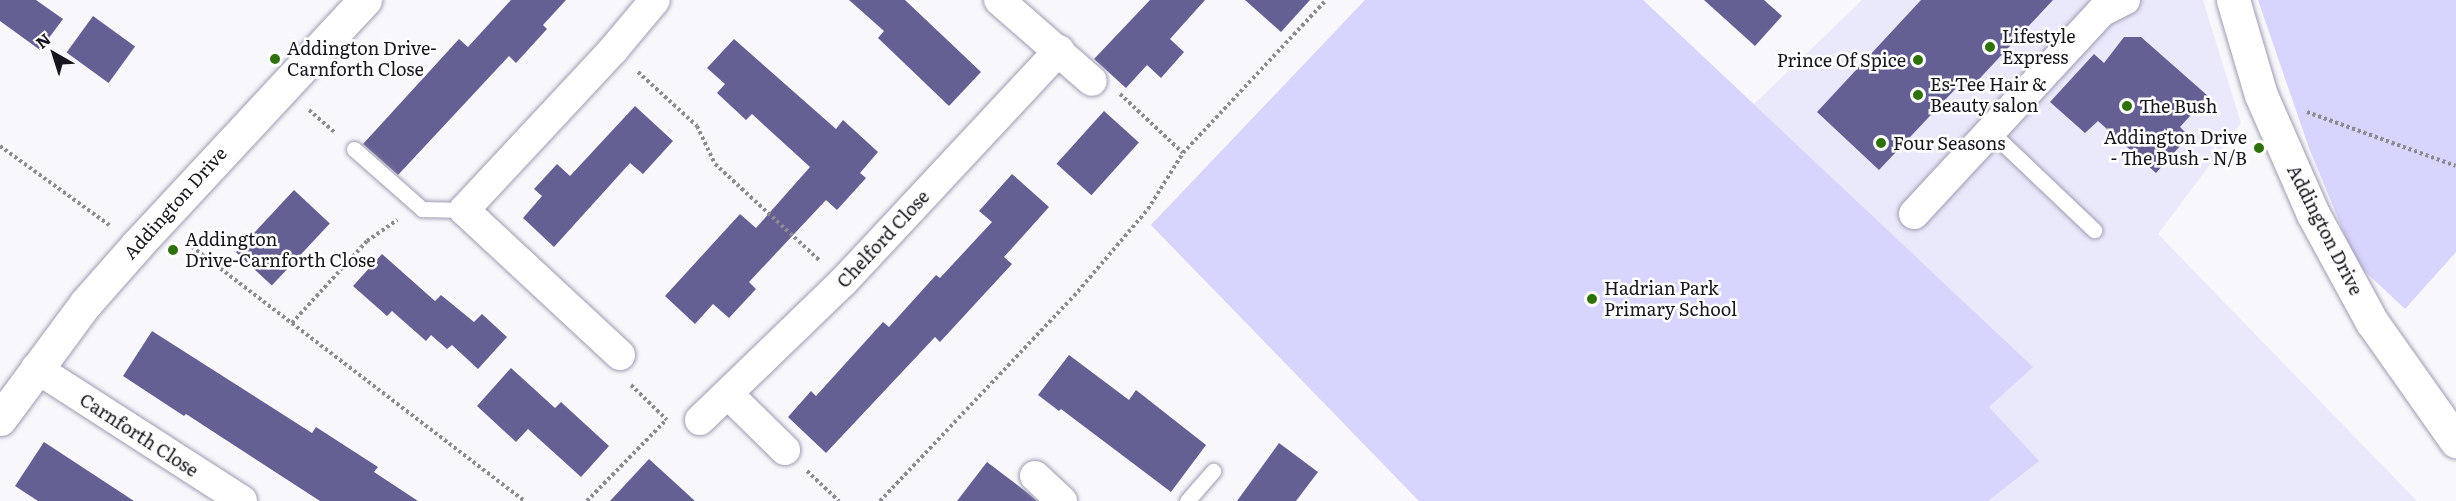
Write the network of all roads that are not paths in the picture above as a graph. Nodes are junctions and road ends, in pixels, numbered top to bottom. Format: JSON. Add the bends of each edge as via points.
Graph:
{"nodes":[{"id":1,"x":365,"y":0,"type":"edge"},
{"id":2,"x":654,"y":0,"type":"edge"},
{"id":3,"x":999,"y":0,"type":"edge"},
{"id":4,"x":2125,"y":0,"type":"edge"},
{"id":5,"x":2233,"y":0,"type":"edge"},
{"id":6,"x":1059,"y":51,"type":"junction"},
{"id":7,"x":1092,"y":81,"type":"road end"},
{"id":8,"x":1990,"y":131,"type":"junction"},
{"id":9,"x":354,"y":149,"type":"road end"},
{"id":10,"x":464,"y":210,"type":"junction"},
{"id":11,"x":1914,"y":214,"type":"dead end"},
{"id":12,"x":2094,"y":230,"type":"dead end"},
{"id":13,"x":620,"y":355,"type":"road end"},
{"id":14,"x":36,"y":368,"type":"junction"},
{"id":15,"x":728,"y":394,"type":"junction"},
{"id":16,"x":0,"y":419,"type":"edge"},
{"id":17,"x":700,"y":420,"type":"road end"},
{"id":18,"x":2456,"y":441,"type":"edge"},
{"id":19,"x":785,"y":450,"type":"road end"},
{"id":20,"x":1213,"y":471,"type":"dead end"},
{"id":21,"x":1035,"y":476,"type":"dead end"},
{"id":22,"x":242,"y":501,"type":"edge"},
{"id":23,"x":1062,"y":501,"type":"edge"},
{"id":24,"x":1187,"y":501,"type":"edge"}],
"edges":[{"from":1,"to":14,"type":"street","name":"Addington Drive","via":[[148,233],[85,304]]},
{"from":2,"to":10,"type":"street","via":[[613,50]]},
{"from":3,"to":6,"type":"street"},
{"from":4,"to":8,"type":"street","via":[[2101,12]]},
{"from":5,"to":18,"type":"street","name":"Addington Drive","via":[[2261,95],[2313,214],[2372,322]]},
{"from":6,"to":7,"type":"street"},
{"from":6,"to":15,"type":"street","name":"Chelford Close","via":[[843,282]]},
{"from":8,"to":11,"type":"street"},
{"from":8,"to":12,"type":"lane"},
{"from":9,"to":10,"type":"lane","via":[[422,208]]},
{"from":10,"to":13,"type":"street"},
{"from":14,"to":16,"type":"street","name":"Addington Drive"},
{"from":14,"to":22,"type":"street","name":"Carnforth Close"},
{"from":15,"to":17,"type":"street","name":"Chelford Close"},
{"from":15,"to":19,"type":"street"},
{"from":20,"to":24,"type":"lane"},
{"from":21,"to":23,"type":"street"}]}
